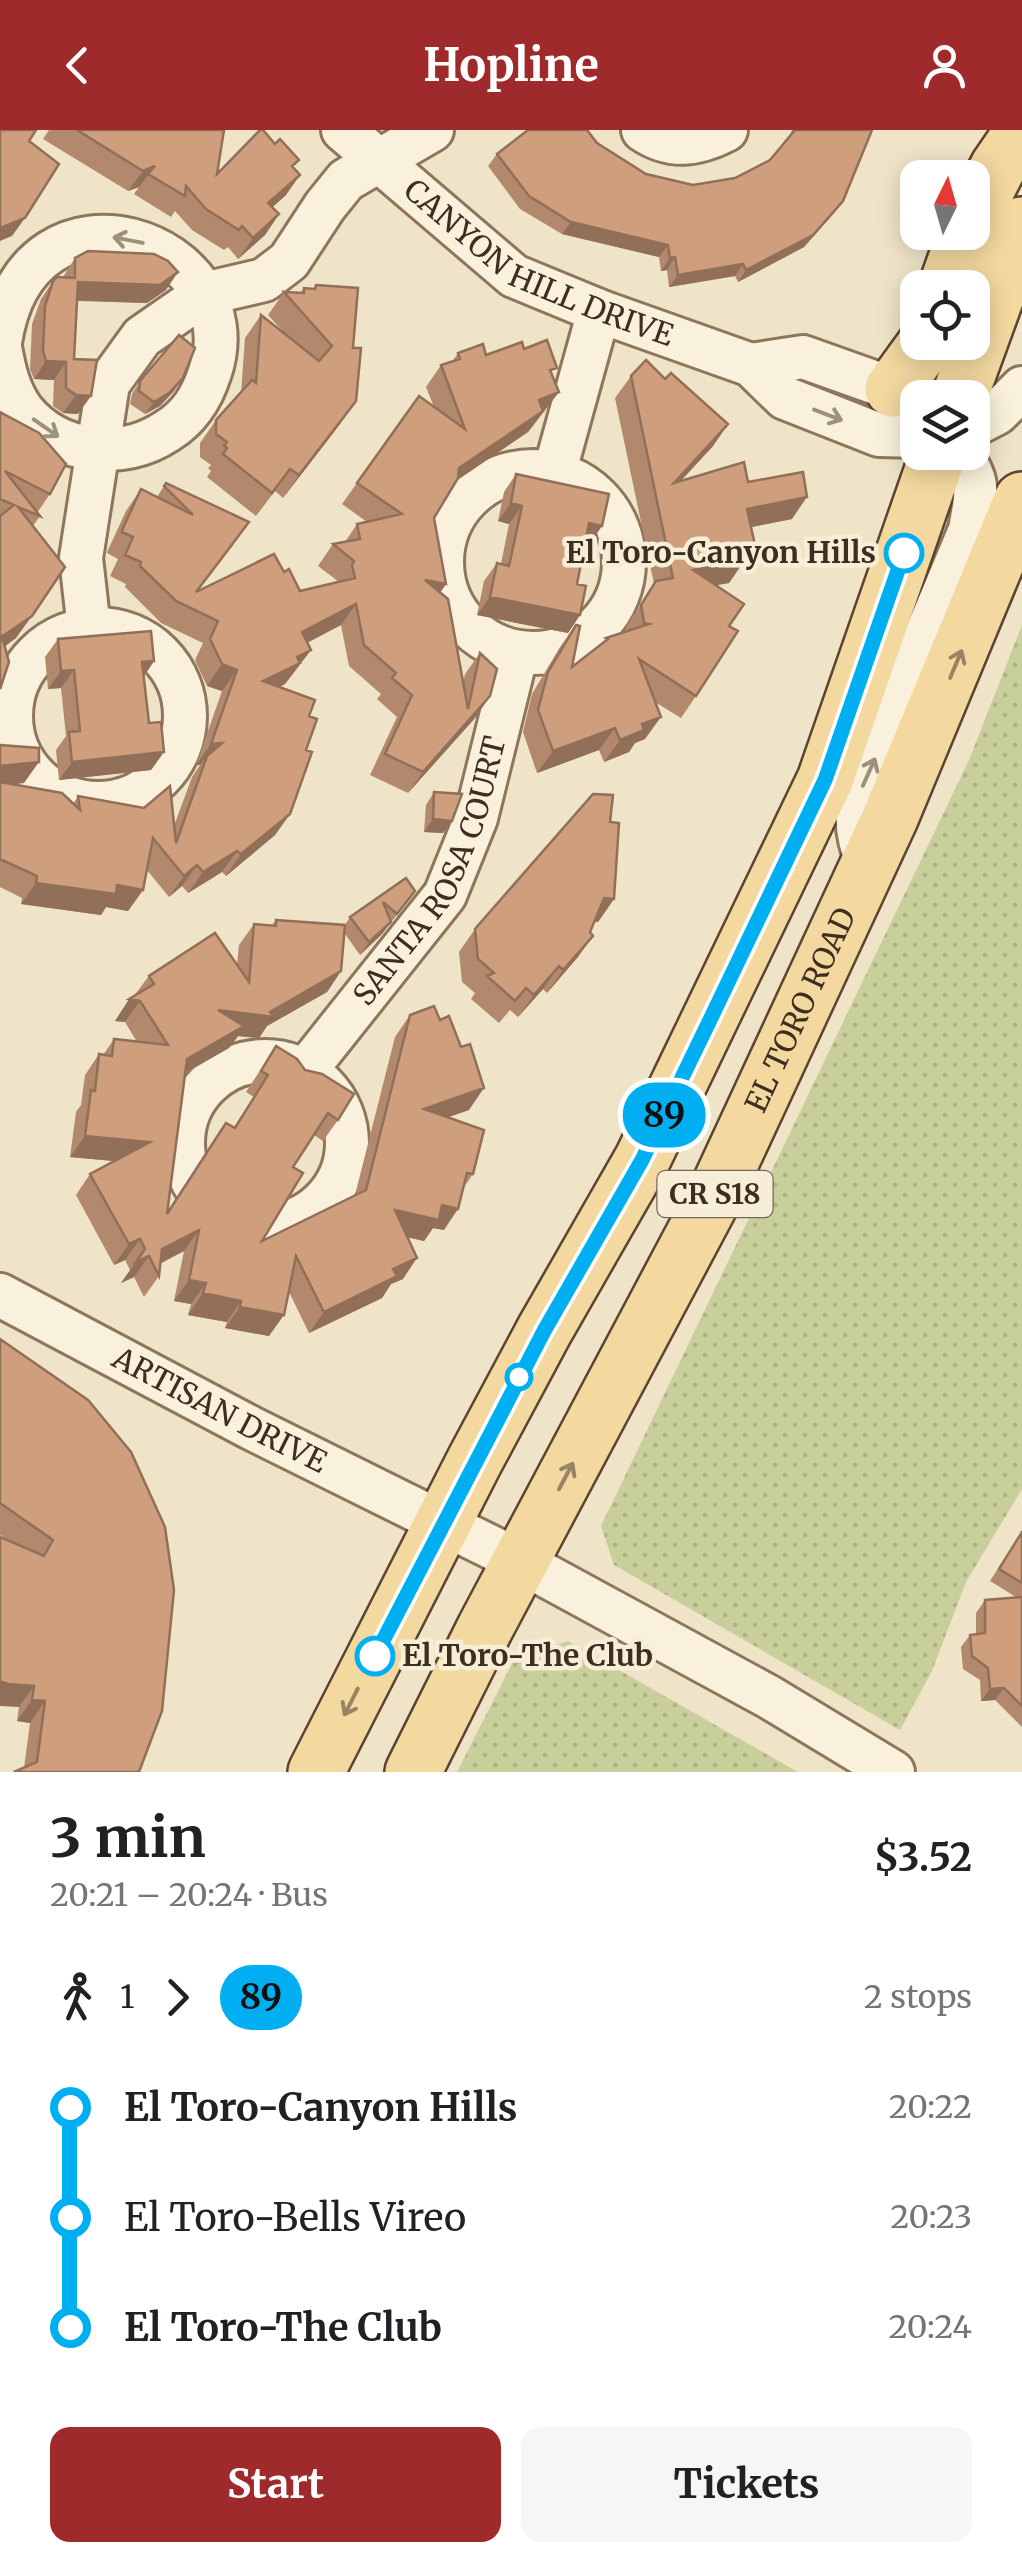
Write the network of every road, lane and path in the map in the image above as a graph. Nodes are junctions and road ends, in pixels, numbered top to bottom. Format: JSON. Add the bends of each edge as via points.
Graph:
{"nodes":[{"id":1,"x":343,"y":130,"type":"edge"},
{"id":2,"x":432,"y":130,"type":"edge"},
{"id":3,"x":643,"y":130,"type":"edge"},
{"id":4,"x":726,"y":130,"type":"edge"},
{"id":5,"x":1022,"y":132,"type":"edge"},
{"id":6,"x":383,"y":162,"type":"junction"},
{"id":7,"x":990,"y":183,"type":"edge"},
{"id":8,"x":1022,"y":225,"type":"edge"},
{"id":9,"x":204,"y":294,"type":"junction"},
{"id":10,"x":599,"y":311,"type":"junction"},
{"id":11,"x":0,"y":344,"type":"edge"},
{"id":12,"x":966,"y":380,"type":"edge"},
{"id":13,"x":1022,"y":388,"type":"edge"},
{"id":14,"x":900,"y":407,"type":"edge"},
{"id":15,"x":990,"y":417,"type":"edge"},
{"id":16,"x":97,"y":451,"type":"junction"},
{"id":17,"x":933,"y":470,"type":"edge"},
{"id":18,"x":972,"y":470,"type":"edge"},
{"id":19,"x":554,"y":474,"type":"junction"},
{"id":20,"x":1022,"y":500,"type":"edge"},
{"id":21,"x":89,"y":629,"type":"junction"},
{"id":22,"x":518,"y":652,"type":"junction"},
{"id":23,"x":6,"y":737,"type":"edge"},
{"id":24,"x":869,"y":866,"type":"junction"},
{"id":25,"x":305,"y":1071,"type":"edge"},
{"id":26,"x":0,"y":1295,"type":"edge"},
{"id":27,"x":442,"y":1521,"type":"junction"},
{"id":28,"x":520,"y":1562,"type":"junction"},
{"id":29,"x":316,"y":1772,"type":"edge"},
{"id":30,"x":413,"y":1772,"type":"edge"},
{"id":31,"x":893,"y":1772,"type":"edge"}],
"edges":[{"from":1,"to":6,"type":"street","name":"CANYON HILL DRIVE"},
{"from":2,"to":6,"type":"street"},
{"from":3,"to":4,"type":"street","via":[[680,144]]},
{"from":5,"to":7,"type":"main road"},
{"from":6,"to":9,"type":"street","via":[[346,180],[289,262],[264,280]]},
{"from":6,"to":10,"type":"street","name":"CANYON HILL DRIVE","via":[[514,276]]},
{"from":8,"to":12,"type":"main road"},
{"from":9,"to":11,"type":"street","one_way":true,"via":[[182,265],[152,245],[118,236],[81,238],[48,253],[22,277],[5,309]]},
{"from":9,"to":16,"type":"street","via":[[142,337],[108,384]]},
{"from":9,"to":16,"type":"street","via":[[214,327],[214,362],[203,394],[182,422],[153,441]]},
{"from":10,"to":14,"type":"street","name":"CANYON HILL DRIVE","via":[[751,365],[803,356]]},
{"from":10,"to":19,"type":"street"},
{"from":11,"to":16,"type":"street","one_way":true,"via":[[6,380],[24,411],[51,435]]},
{"from":13,"to":15,"type":"street"},
{"from":16,"to":21,"type":"street","via":[[81,558]]},
{"from":17,"to":27,"type":"main road","number":"CR S18","via":[[825,780],[642,1160]]},
{"from":24,"to":18,"type":"street","one_way":true,"via":[[857,816],[862,787],[970,530],[977,489]]},
{"from":19,"to":22,"type":"street","via":[[583,486],[606,507],[620,534],[618,596],[578,642]]},
{"from":19,"to":22,"type":"street","via":[[496,478],[453,516],[443,544],[442,573],[466,625]]},
{"from":24,"to":20,"type":"main road","name":"EL TORO ROAD","number":"CR S18","one_way":true},
{"from":21,"to":23,"type":"street","via":[[36,653],[19,677]]},
{"from":21,"to":23,"type":"street","via":[[118,630],[145,641],[181,685],[183,742],[170,768],[150,788],[95,804],[42,783]]},
{"from":22,"to":25,"type":"street","name":"SANTA ROSA COURT","via":[[476,818],[445,896]]},
{"from":28,"to":24,"type":"main road","name":"EL TORO ROAD","number":"CR S18","one_way":true,"via":[[718,1189]]},
{"from":26,"to":27,"type":"street","name":"ARTISAN DRIVE"},
{"from":27,"to":28,"type":"street","name":"ARTISAN DRIVE"},
{"from":27,"to":29,"type":"main road","number":"CR S18","one_way":true},
{"from":28,"to":30,"type":"main road","name":"EL TORO ROAD","number":"CR S18"},
{"from":28,"to":31,"type":"street","name":"ARTISAN DRIVE"}]}
